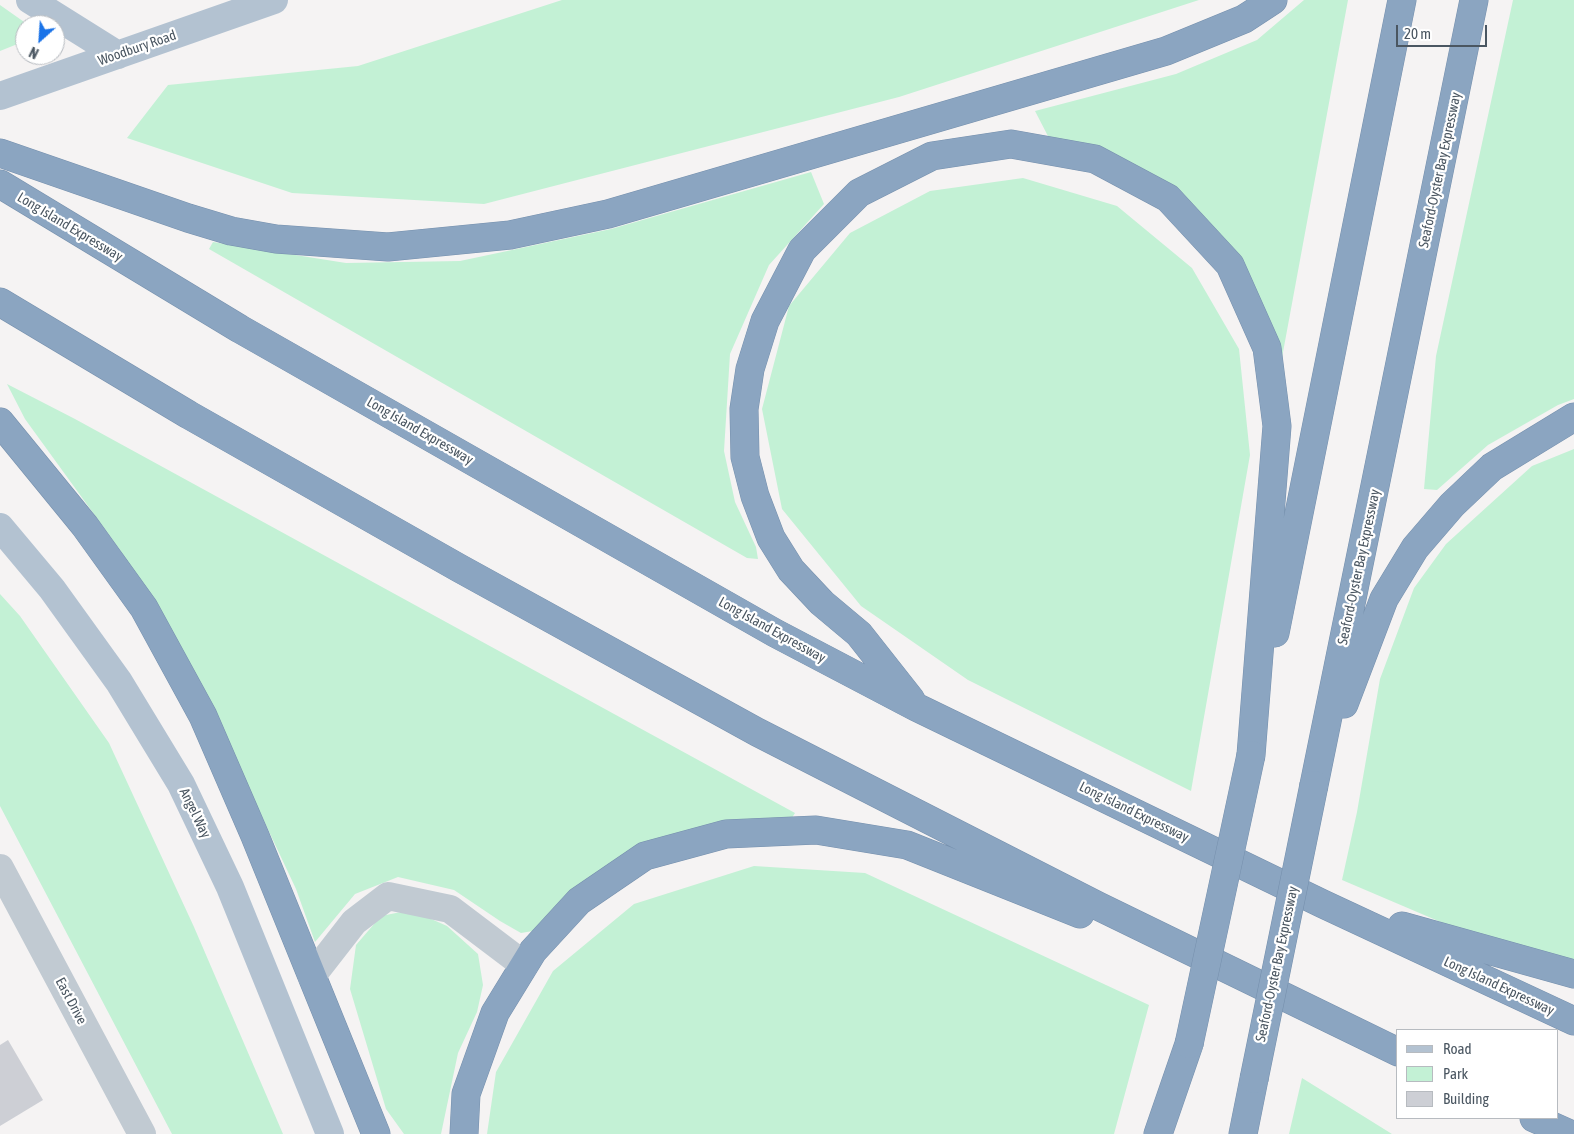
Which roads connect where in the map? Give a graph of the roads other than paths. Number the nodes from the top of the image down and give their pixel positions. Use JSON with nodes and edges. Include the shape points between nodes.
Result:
{"nodes":[{"id":1,"x":30,"y":0,"type":"edge"},
{"id":2,"x":274,"y":0,"type":"edge"},
{"id":3,"x":1273,"y":0,"type":"edge"},
{"id":4,"x":1402,"y":0,"type":"edge"},
{"id":5,"x":1474,"y":0,"type":"edge"},
{"id":6,"x":118,"y":55,"type":"junction"},
{"id":7,"x":0,"y":96,"type":"edge"},
{"id":8,"x":0,"y":153,"type":"edge"},
{"id":9,"x":10,"y":190,"type":"edge"},
{"id":10,"x":0,"y":302,"type":"edge"},
{"id":11,"x":1574,"y":418,"type":"edge"},
{"id":12,"x":0,"y":422,"type":"edge"},
{"id":13,"x":0,"y":526,"type":"edge"},
{"id":14,"x":916,"y":707,"type":"junction"},
{"id":15,"x":1251,"y":754,"type":"junction"},
{"id":16,"x":1314,"y":785,"type":"junction"},
{"id":17,"x":0,"y":868,"type":"edge"},
{"id":18,"x":1322,"y":904,"type":"junction"},
{"id":19,"x":524,"y":965,"type":"junction"},
{"id":20,"x":1574,"y":974,"type":"edge"},
{"id":21,"x":312,"y":976,"type":"junction"},
{"id":22,"x":1279,"y":994,"type":"junction"},
{"id":23,"x":1574,"y":1020,"type":"edge"},
{"id":24,"x":1189,"y":1044,"type":"junction"},
{"id":25,"x":1396,"y":1051,"type":"edge"},
{"id":26,"x":1536,"y":1119,"type":"edge"},
{"id":27,"x":142,"y":1134,"type":"edge"},
{"id":28,"x":330,"y":1134,"type":"edge"},
{"id":29,"x":376,"y":1134,"type":"edge"},
{"id":30,"x":464,"y":1134,"type":"edge"},
{"id":31,"x":1158,"y":1134,"type":"edge"},
{"id":32,"x":1171,"y":1134,"type":"edge"},
{"id":33,"x":1242,"y":1134,"type":"edge"},
{"id":34,"x":1570,"y":1134,"type":"edge"}],
"edges":[{"from":1,"to":6,"type":"main road"},
{"from":2,"to":6,"type":"main road","name":"Woodbury Road"},
{"from":3,"to":8,"type":"highway","via":[[1244,19],[1166,51],[608,214],[510,235],[388,246],[276,239],[231,231]]},
{"from":4,"to":15,"type":"highway"},
{"from":5,"to":16,"type":"highway","name":"Seaford-Oyster Bay Expressway"},
{"from":6,"to":7,"type":"main road","name":"Woodbury Road"},
{"from":9,"to":14,"type":"highway","name":"Long Island Expressway","via":[[248,334],[775,633]]},
{"from":10,"to":22,"type":"highway","via":[[189,415],[450,564],[757,732],[1098,906]]},
{"from":11,"to":16,"type":"highway","via":[[1492,467],[1452,505],[1415,548],[1384,599]]},
{"from":12,"to":21,"type":"highway","via":[[85,526],[144,608],[203,716]]},
{"from":13,"to":28,"type":"main road","name":"Angel Way","via":[[52,589],[119,682],[181,784],[230,886]]},
{"from":14,"to":15,"type":"highway","via":[[859,634],[822,603],[791,570],[771,538],[754,496],[746,457],[744,410],[750,369],[765,321],[802,250],[859,193],[932,156],[1011,144],[1095,159],[1168,198],[1230,265],[1267,348],[1277,426]]},
{"from":14,"to":18,"type":"highway","name":"Long Island Expressway"},
{"from":15,"to":24,"type":"highway","bridge":true},
{"from":16,"to":33,"type":"highway","name":"Seaford-Oyster Bay Expressway","bridge":true},
{"from":17,"to":27,"type":"street","name":"East Drive"},
{"from":18,"to":20,"type":"highway"},
{"from":18,"to":23,"type":"highway","name":"Long Island Expressway"},
{"from":19,"to":21,"type":"street","via":[[450,909],[388,896],[354,922]]},
{"from":19,"to":22,"type":"highway","via":[[579,901],[645,856],[726,834],[816,830],[907,846]]},
{"from":19,"to":30,"type":"highway","via":[[495,1013],[466,1094]]},
{"from":21,"to":29,"type":"highway"},
{"from":22,"to":25,"type":"highway"},
{"from":24,"to":31,"type":"highway"},
{"from":24,"to":32,"type":"highway"},
{"from":26,"to":34,"type":"highway"}]}
